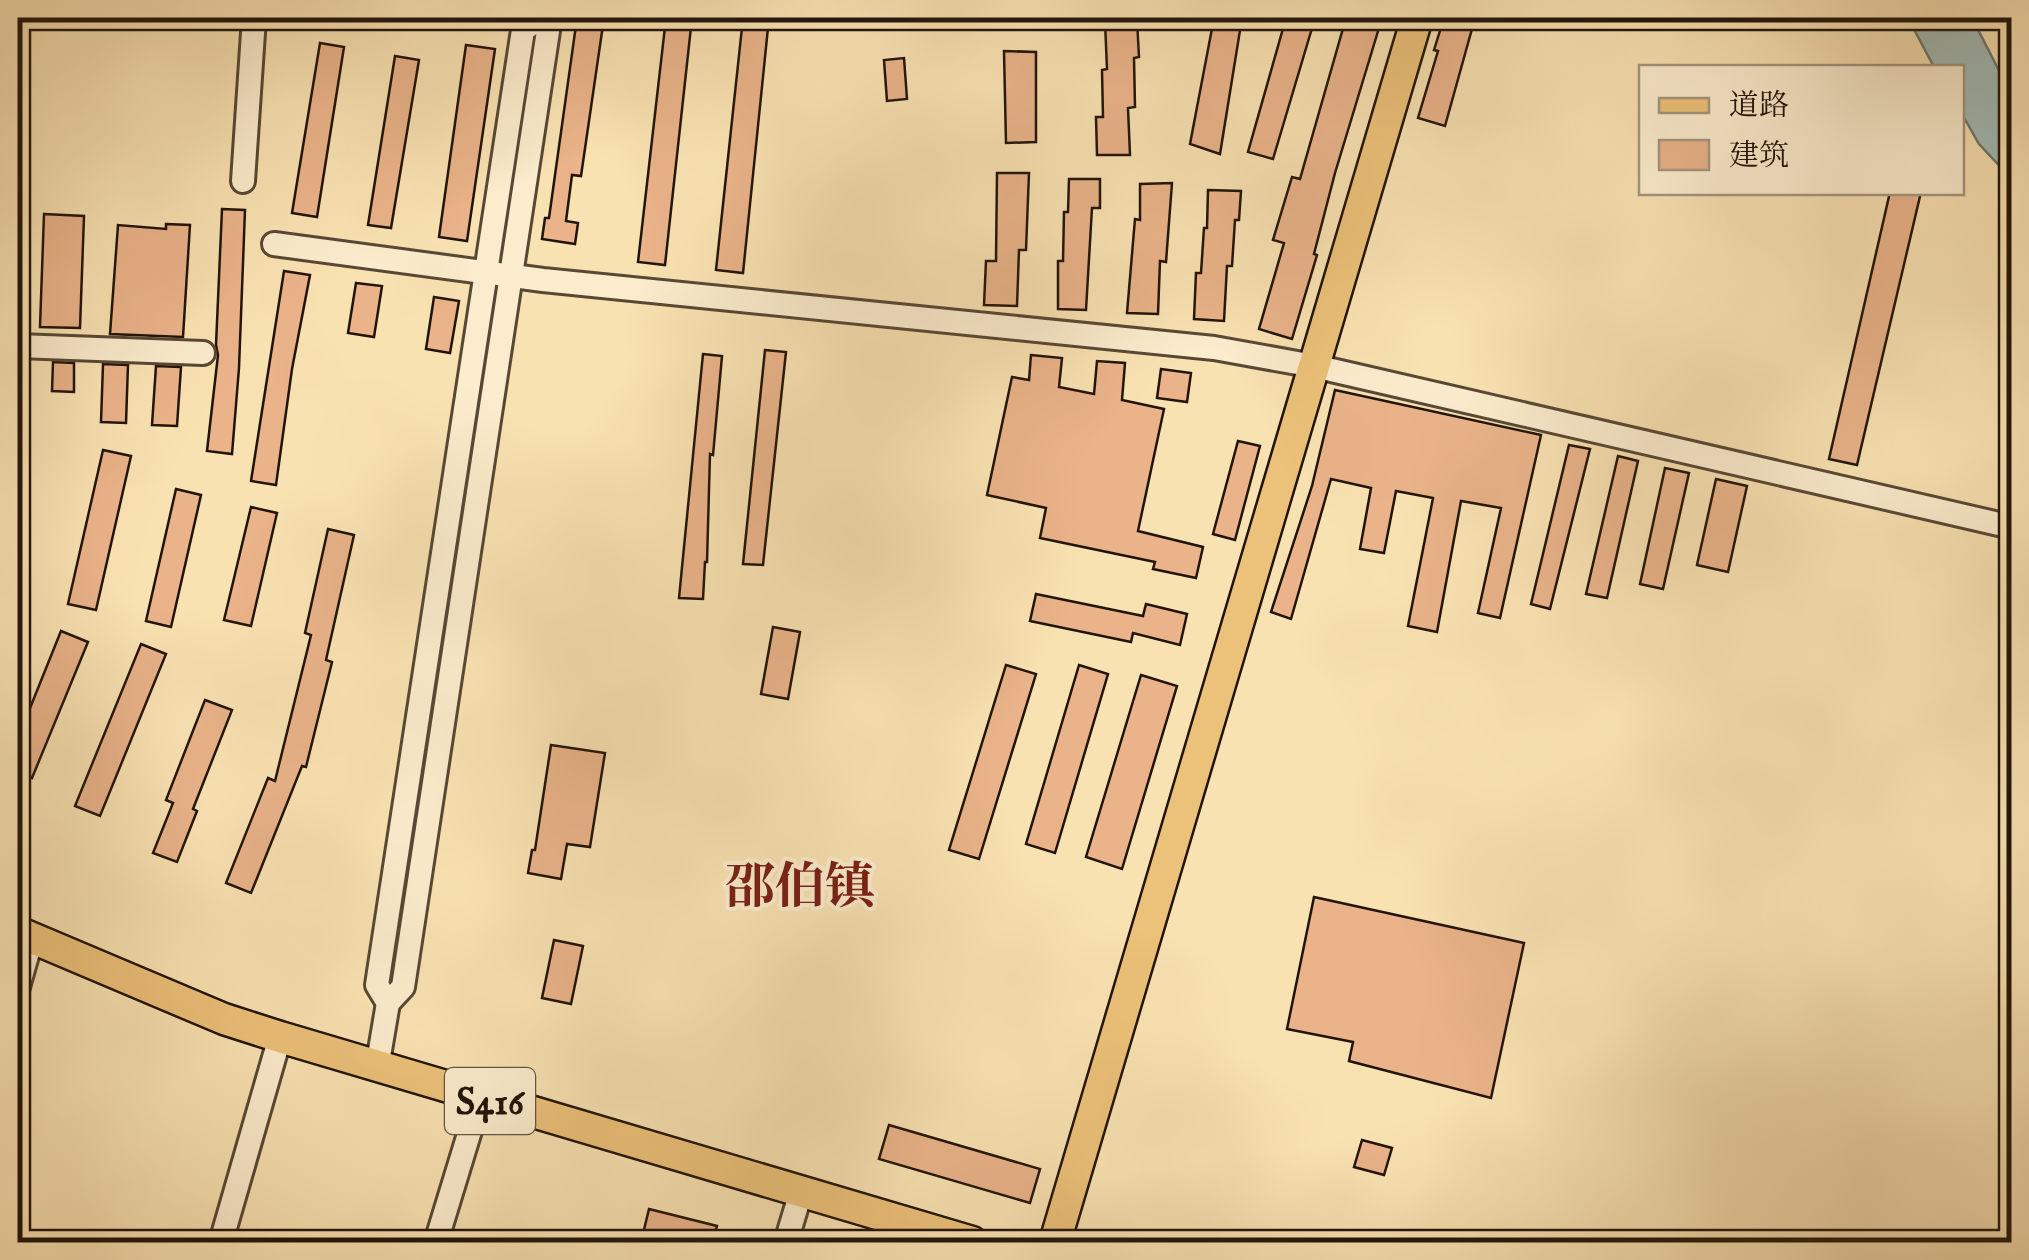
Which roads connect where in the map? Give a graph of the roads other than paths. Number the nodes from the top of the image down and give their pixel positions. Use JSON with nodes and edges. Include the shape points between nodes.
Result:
{"nodes":[{"id":1,"x":254,"y":18,"type":"edge"},
{"id":2,"x":1416,"y":18,"type":"edge"},
{"id":3,"x":243,"y":180,"type":"dead end"},
{"id":4,"x":274,"y":244,"type":"dead end"},
{"id":5,"x":484,"y":272,"type":"junction"},
{"id":6,"x":512,"y":276,"type":"junction"},
{"id":7,"x":18,"y":346,"type":"edge"},
{"id":8,"x":203,"y":353,"type":"dead end"},
{"id":9,"x":1314,"y":366,"type":"junction"},
{"id":10,"x":2012,"y":526,"type":"edge"},
{"id":11,"x":25,"y":935,"type":"edge"},
{"id":12,"x":18,"y":988,"type":"edge"},
{"id":13,"x":388,"y":1003,"type":"junction"},
{"id":14,"x":280,"y":1038,"type":"junction"},
{"id":15,"x":377,"y":1068,"type":"junction"},
{"id":16,"x":480,"y":1098,"type":"junction"},
{"id":17,"x":801,"y":1192,"type":"junction"},
{"id":18,"x":922,"y":1235,"type":"edge"},
{"id":19,"x":221,"y":1242,"type":"edge"},
{"id":20,"x":436,"y":1242,"type":"edge"},
{"id":21,"x":786,"y":1242,"type":"edge"},
{"id":22,"x":972,"y":1242,"type":"edge"},
{"id":23,"x":1055,"y":1242,"type":"edge"}],
"edges":[{"from":1,"to":3,"type":"street"},
{"from":2,"to":9,"type":"main road"},
{"from":4,"to":5,"type":"street"},
{"from":5,"to":6,"type":"street"},
{"from":5,"to":6,"type":"street","via":[[523,30],[542,23],[548,32]]},
{"from":5,"to":13,"type":"street","via":[[377,985]]},
{"from":6,"to":9,"type":"street","via":[[1214,348]]},
{"from":6,"to":13,"type":"street","via":[[403,987]]},
{"from":7,"to":8,"type":"street"},
{"from":9,"to":10,"type":"street"},
{"from":9,"to":23,"type":"main road"},
{"from":11,"to":12,"type":"street"},
{"from":11,"to":14,"type":"main road","number":"S416"},
{"from":13,"to":15,"type":"street"},
{"from":14,"to":15,"type":"main road","number":"S416"},
{"from":14,"to":19,"type":"street"},
{"from":15,"to":16,"type":"main road","number":"S416"},
{"from":16,"to":17,"type":"main road","number":"S416"},
{"from":16,"to":20,"type":"street"},
{"from":17,"to":18,"type":"main road","number":"S416"},
{"from":17,"to":21,"type":"street"},
{"from":18,"to":22,"type":"main road","number":"S416"}]}
